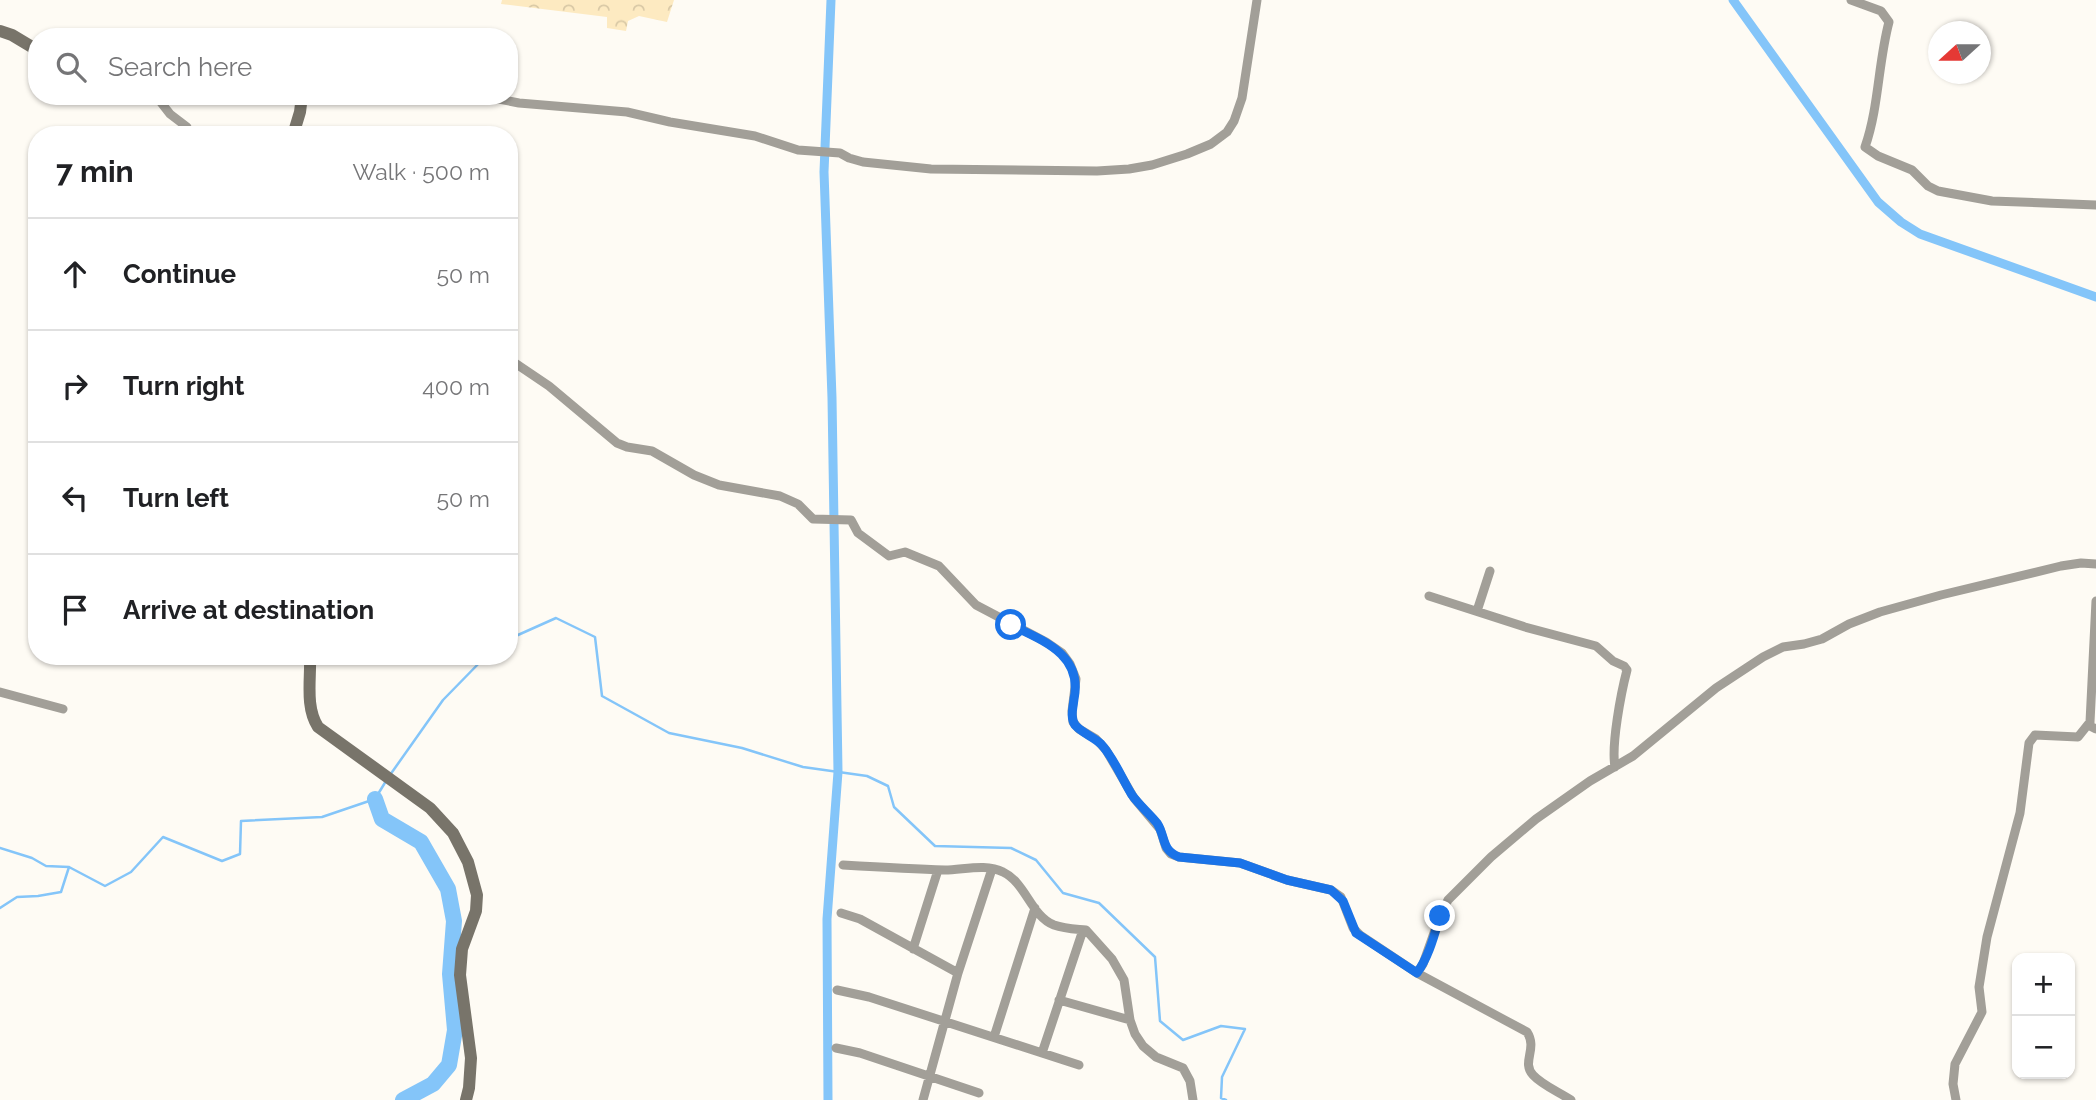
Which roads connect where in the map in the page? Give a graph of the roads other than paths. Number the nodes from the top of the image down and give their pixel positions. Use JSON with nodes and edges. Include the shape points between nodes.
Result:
{"nodes":[{"id":1,"x":1257,"y":0,"type":"edge"},
{"id":2,"x":1851,"y":0,"type":"edge"},
{"id":3,"x":0,"y":31,"type":"edge"},
{"id":4,"x":28,"y":45,"type":"edge"},
{"id":5,"x":518,"y":103,"type":"edge"},
{"id":6,"x":163,"y":105,"type":"edge"},
{"id":7,"x":301,"y":105,"type":"edge"},
{"id":8,"x":186,"y":126,"type":"edge"},
{"id":9,"x":296,"y":126,"type":"edge"},
{"id":10,"x":2096,"y":205,"type":"edge"},
{"id":11,"x":518,"y":365,"type":"edge"},
{"id":12,"x":2096,"y":564,"type":"edge"},
{"id":13,"x":1490,"y":571,"type":"dead end"},
{"id":14,"x":1429,"y":596,"type":"dead end"},
{"id":15,"x":2096,"y":601,"type":"edge"},
{"id":16,"x":1477,"y":611,"type":"junction"},
{"id":17,"x":310,"y":665,"type":"edge"},
{"id":18,"x":0,"y":692,"type":"edge"},
{"id":19,"x":63,"y":709,"type":"dead end"},
{"id":20,"x":2093,"y":725,"type":"edge"},
{"id":21,"x":1615,"y":767,"type":"junction"},
{"id":22,"x":843,"y":865,"type":"dead end"},
{"id":23,"x":992,"y":869,"type":"junction"},
{"id":24,"x":938,"y":870,"type":"junction"},
{"id":25,"x":1035,"y":908,"type":"junction"},
{"id":26,"x":841,"y":913,"type":"dead end"},
{"id":27,"x":1083,"y":930,"type":"junction"},
{"id":28,"x":913,"y":949,"type":"junction"},
{"id":29,"x":958,"y":973,"type":"junction"},
{"id":30,"x":1417,"y":973,"type":"junction"},
{"id":31,"x":837,"y":990,"type":"dead end"},
{"id":32,"x":1059,"y":1000,"type":"junction"},
{"id":33,"x":1130,"y":1020,"type":"junction"},
{"id":34,"x":944,"y":1021,"type":"junction"},
{"id":35,"x":994,"y":1037,"type":"junction"},
{"id":36,"x":836,"y":1048,"type":"dead end"},
{"id":37,"x":1042,"y":1053,"type":"junction"},
{"id":38,"x":1079,"y":1065,"type":"dead end"},
{"id":39,"x":930,"y":1076,"type":"junction"},
{"id":40,"x":979,"y":1093,"type":"dead end"},
{"id":41,"x":466,"y":1100,"type":"edge"},
{"id":42,"x":923,"y":1100,"type":"edge"},
{"id":43,"x":1193,"y":1100,"type":"edge"},
{"id":44,"x":1571,"y":1100,"type":"edge"},
{"id":45,"x":1956,"y":1100,"type":"edge"}],
"edges":[{"from":1,"to":5,"type":"street","via":[[1241,98],[1224,136],[1187,154],[1129,169],[931,169],[854,160],[834,152],[803,150],[765,138],[627,112]]},
{"from":2,"to":10,"type":"street","via":[[1881,10],[1889,22],[1866,147],[1912,170],[1938,191],[1984,200]]},
{"from":3,"to":4,"type":"street"},
{"from":6,"to":8,"type":"street"},
{"from":7,"to":9,"type":"street"},
{"from":11,"to":30,"type":"street","via":[[621,445],[652,451],[719,485],[780,496],[813,519],[851,520],[858,533],[889,556],[905,552],[939,566],[976,605],[1062,653],[1076,679],[1073,722],[1106,751],[1134,798],[1160,829],[1171,854],[1240,863],[1331,890],[1343,901],[1356,933]]},
{"from":12,"to":21,"type":"street","via":[[2061,566],[1964,588],[1880,612],[1804,645],[1783,647],[1716,688]]},
{"from":13,"to":16,"type":"street"},
{"from":14,"to":16,"type":"street"},
{"from":15,"to":20,"type":"street"},
{"from":16,"to":21,"type":"street","via":[[1596,646],[1624,666]]},
{"from":17,"to":41,"type":"street","via":[[310,705],[323,733],[430,808],[453,833],[468,862],[477,895],[460,975],[471,1058]]},
{"from":18,"to":19,"type":"street"},
{"from":20,"to":45,"type":"street","via":[[2078,737],[2035,736],[2029,743],[2020,813],[1987,937],[1979,987],[1982,1012],[1953,1073]]},
{"from":21,"to":30,"type":"street","via":[[1536,819],[1448,900]]},
{"from":22,"to":24,"type":"street"},
{"from":23,"to":24,"type":"street"},
{"from":23,"to":25,"type":"street","via":[[1013,878]]},
{"from":23,"to":29,"type":"street"},
{"from":24,"to":28,"type":"street"},
{"from":25,"to":27,"type":"street","via":[[1052,925]]},
{"from":25,"to":35,"type":"street"},
{"from":26,"to":28,"type":"street"},
{"from":27,"to":32,"type":"street"},
{"from":27,"to":33,"type":"street","via":[[1100,944],[1124,980]]},
{"from":28,"to":29,"type":"street"},
{"from":29,"to":34,"type":"street"},
{"from":30,"to":44,"type":"street","via":[[1527,1032],[1532,1044],[1528,1063],[1532,1075]]},
{"from":31,"to":34,"type":"street"},
{"from":32,"to":33,"type":"street"},
{"from":32,"to":37,"type":"street"},
{"from":33,"to":43,"type":"street","via":[[1143,1046],[1183,1068]]},
{"from":34,"to":35,"type":"street"},
{"from":34,"to":39,"type":"street"},
{"from":35,"to":37,"type":"street"},
{"from":36,"to":39,"type":"street"},
{"from":37,"to":38,"type":"street"},
{"from":39,"to":40,"type":"street"},
{"from":39,"to":42,"type":"street"}]}
